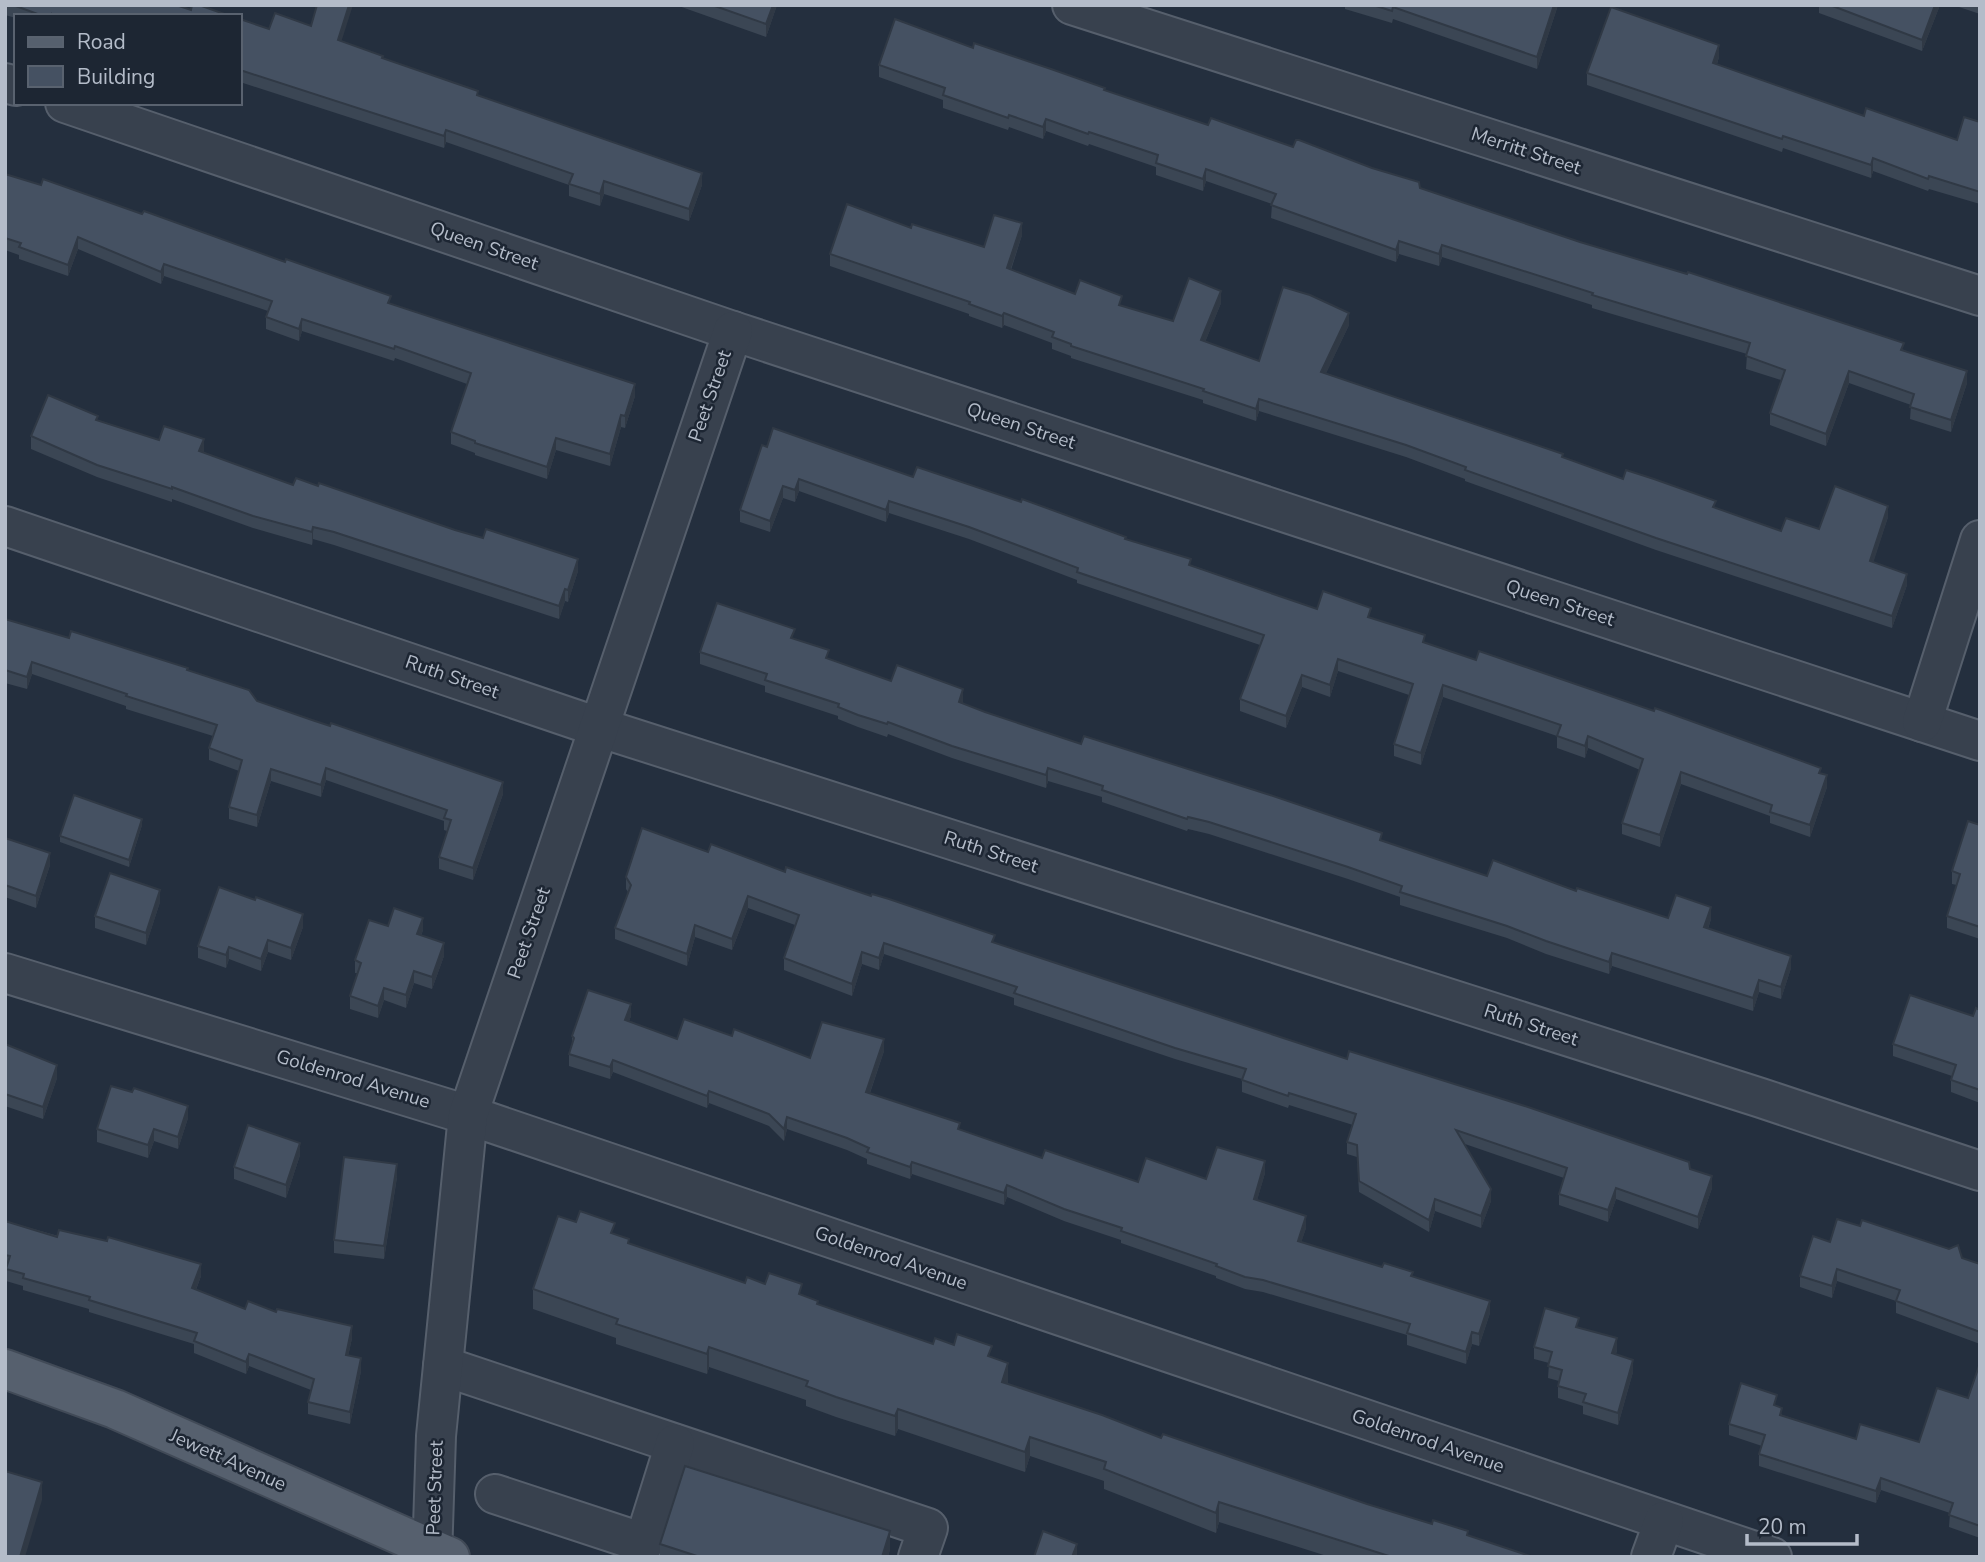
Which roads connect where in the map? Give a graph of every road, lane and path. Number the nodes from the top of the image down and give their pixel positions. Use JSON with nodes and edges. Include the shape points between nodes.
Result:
{"nodes":[{"id":1,"x":1072,"y":5,"type":"edge"},
{"id":2,"x":71,"y":105,"type":"edge"},
{"id":3,"x":1980,"y":296,"type":"edge"},
{"id":4,"x":733,"y":331,"type":"junction"},
{"id":5,"x":5,"y":526,"type":"edge"},
{"id":6,"x":1980,"y":540,"type":"edge"},
{"id":7,"x":1922,"y":722,"type":"junction"},
{"id":8,"x":598,"y":727,"type":"junction"},
{"id":9,"x":1980,"y":741,"type":"edge"},
{"id":10,"x":5,"y":973,"type":"edge"},
{"id":11,"x":468,"y":1115,"type":"junction"},
{"id":12,"x":1980,"y":1171,"type":"edge"},
{"id":13,"x":443,"y":1366,"type":"junction"},
{"id":14,"x":5,"y":1369,"type":"edge"},
{"id":15,"x":675,"y":1444,"type":"junction"},
{"id":16,"x":495,"y":1494,"type":"dead end"},
{"id":17,"x":1664,"y":1521,"type":"junction"},
{"id":18,"x":438,"y":1555,"type":"edge"},
{"id":19,"x":918,"y":1557,"type":"edge"},
{"id":20,"x":1651,"y":1557,"type":"edge"},
{"id":21,"x":1772,"y":1557,"type":"edge"}],
"edges":[{"from":1,"to":3,"type":"street","name":"Merritt Street"},
{"from":2,"to":4,"type":"street","name":"Queen Street"},
{"from":4,"to":7,"type":"street","name":"Queen Street"},
{"from":4,"to":8,"type":"street","name":"Peet Street"},
{"from":5,"to":8,"type":"street","name":"Ruth Street"},
{"from":6,"to":7,"type":"street"},
{"from":7,"to":9,"type":"street","name":"Queen Street"},
{"from":8,"to":11,"type":"street","name":"Peet Street"},
{"from":8,"to":12,"type":"street","name":"Ruth Street"},
{"from":10,"to":11,"type":"street","name":"Goldenrod Avenue"},
{"from":11,"to":13,"type":"street","name":"Peet Street"},
{"from":11,"to":17,"type":"street","name":"Goldenrod Avenue"},
{"from":13,"to":15,"type":"street"},
{"from":13,"to":18,"type":"street","name":"Peet Street","via":[[436,1436]]},
{"from":14,"to":18,"type":"main road","name":"Jewett Avenue","via":[[115,1409]]},
{"from":15,"to":16,"type":"street","via":[[644,1543]]},
{"from":15,"to":19,"type":"street","via":[[928,1528]]},
{"from":17,"to":20,"type":"street"},
{"from":17,"to":21,"type":"street","name":"Goldenrod Avenue"}]}
